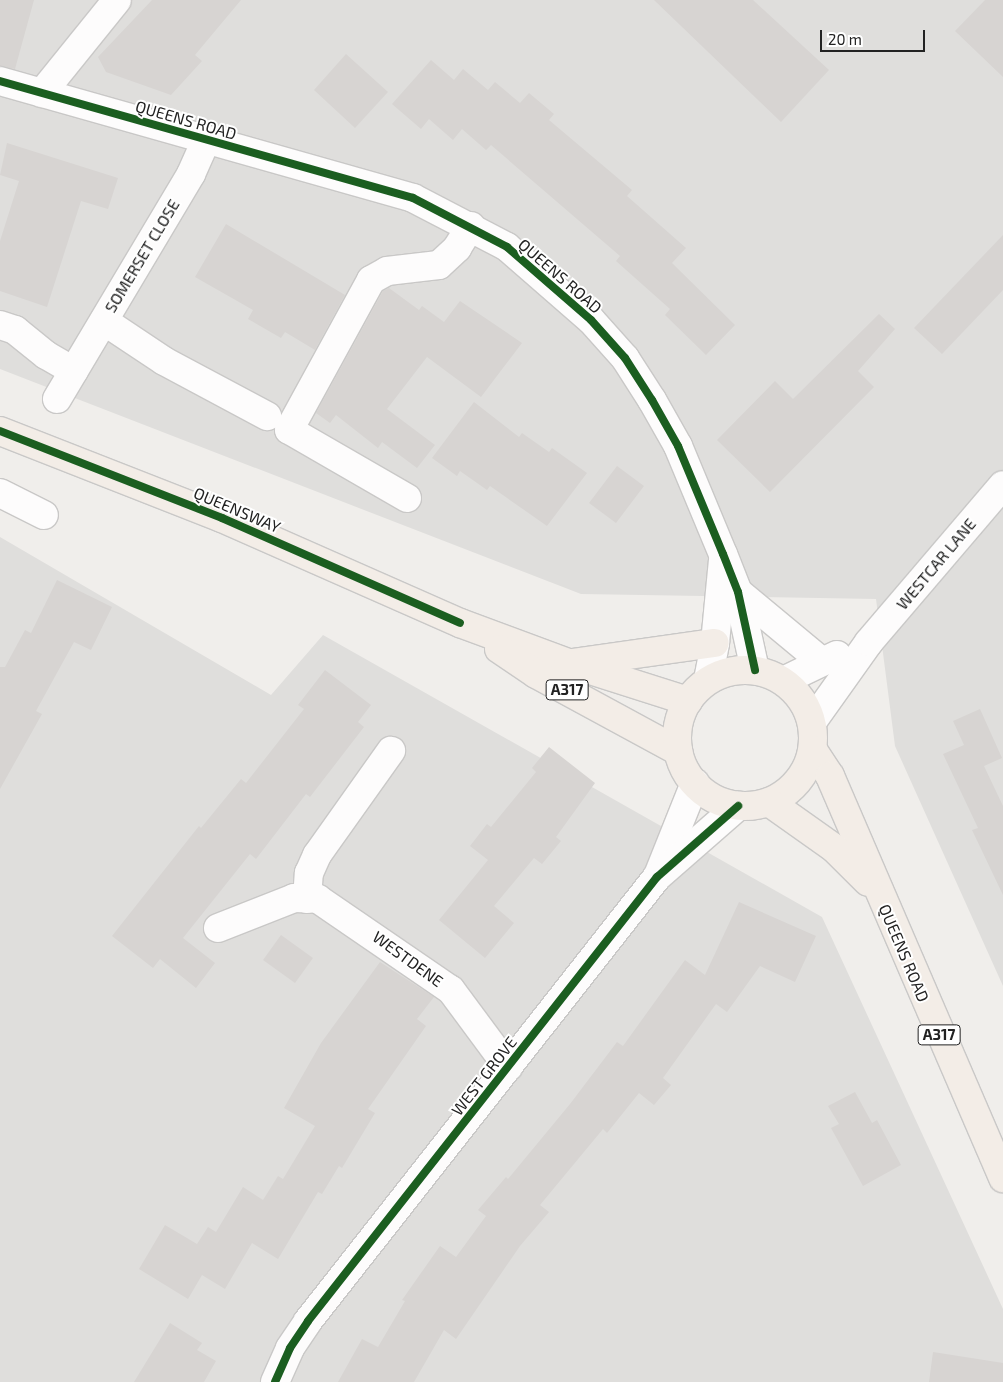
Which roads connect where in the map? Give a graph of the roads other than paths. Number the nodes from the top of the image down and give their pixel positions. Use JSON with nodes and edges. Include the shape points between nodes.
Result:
{"nodes":[{"id":1,"x":117,"y":0,"type":"edge"},
{"id":2,"x":0,"y":81,"type":"edge"},
{"id":3,"x":42,"y":93,"type":"junction"},
{"id":4,"x":206,"y":140,"type":"junction"},
{"id":5,"x":471,"y":226,"type":"junction"},
{"id":6,"x":104,"y":321,"type":"junction"},
{"id":7,"x":0,"y":325,"type":"edge"},
{"id":8,"x":74,"y":371,"type":"junction"},
{"id":9,"x":57,"y":399,"type":"dead end"},
{"id":10,"x":278,"y":423,"type":"junction"},
{"id":11,"x":0,"y":431,"type":"edge"},
{"id":12,"x":1003,"y":485,"type":"edge"},
{"id":13,"x":407,"y":498,"type":"dead end"},
{"id":14,"x":2,"y":499,"type":"edge"},
{"id":15,"x":44,"y":515,"type":"dead end"},
{"id":16,"x":723,"y":554,"type":"junction"},
{"id":17,"x":738,"y":592,"type":"junction"},
{"id":18,"x":460,"y":622,"type":"junction"},
{"id":19,"x":869,"y":642,"type":"junction"},
{"id":20,"x":715,"y":643,"type":"junction"},
{"id":21,"x":822,"y":661,"type":"junction"},
{"id":22,"x":568,"y":663,"type":"junction"},
{"id":23,"x":755,"y":670,"type":"junction"},
{"id":24,"x":708,"y":680,"type":"junction"},
{"id":25,"x":783,"y":681,"type":"junction"},
{"id":26,"x":688,"y":700,"type":"junction"},
{"id":27,"x":812,"y":722,"type":"junction"},
{"id":28,"x":813,"y":750,"type":"junction"},
{"id":29,"x":391,"y":751,"type":"dead end"},
{"id":30,"x":678,"y":751,"type":"junction"},
{"id":31,"x":695,"y":783,"type":"junction"},
{"id":32,"x":769,"y":802,"type":"junction"},
{"id":33,"x":738,"y":806,"type":"junction"},
{"id":34,"x":657,"y":877,"type":"junction"},
{"id":35,"x":878,"y":892,"type":"junction"},
{"id":36,"x":307,"y":899,"type":"junction"},
{"id":37,"x":218,"y":928,"type":"dead end"},
{"id":38,"x":508,"y":1067,"type":"junction"},
{"id":39,"x":1003,"y":1178,"type":"edge"},
{"id":40,"x":274,"y":1382,"type":"edge"}],
"edges":[{"from":1,"to":3,"type":"street"},
{"from":2,"to":3,"type":"street","name":"QUEENS ROAD"},
{"from":3,"to":4,"type":"street","name":"QUEENS ROAD"},
{"from":4,"to":5,"type":"street","name":"QUEENS ROAD","via":[[412,198]]},
{"from":4,"to":6,"type":"street","name":"SOMERSET CLOSE","via":[[191,174]]},
{"from":5,"to":10,"type":"street","via":[[457,248],[440,265],[387,271],[371,280]]},
{"from":5,"to":16,"type":"street","name":"QUEENS ROAD","via":[[507,247],[549,281],[625,358],[678,446]]},
{"from":6,"to":8,"type":"street","name":"SOMERSET CLOSE"},
{"from":6,"to":10,"type":"street","via":[[164,361]]},
{"from":7,"to":8,"type":"street","via":[[15,330],[46,355]]},
{"from":8,"to":9,"type":"street","name":"SOMERSET CLOSE"},
{"from":10,"to":13,"type":"street"},
{"from":11,"to":18,"type":"main road","name":"QUEENSWAY","number":"A317","via":[[222,518]]},
{"from":12,"to":19,"type":"street","name":"WESTCAR LANE"},
{"from":14,"to":15,"type":"street"},
{"from":16,"to":17,"type":"street","name":"QUEENS ROAD"},
{"from":16,"to":20,"type":"street","name":"QUEENS ROAD"},
{"from":17,"to":21,"type":"street"},
{"from":17,"to":23,"type":"street","name":"QUEENS ROAD"},
{"from":18,"to":22,"type":"main road","name":"QUEENSWAY","number":"A317"},
{"from":18,"to":30,"type":"main road","name":"QUEENSWAY","number":"A317","via":[[536,674]]},
{"from":19,"to":21,"type":"street","name":"WESTCAR LANE"},
{"from":19,"to":27,"type":"street","name":"WESTCAR LANE"},
{"from":20,"to":22,"type":"main road","number":"A317"},
{"from":20,"to":24,"type":"street","name":"QUEENS ROAD"},
{"from":21,"to":25,"type":"street","name":"WESTCAR LANE"},
{"from":22,"to":26,"type":"main road","name":"QUEENSWAY","number":"A317"},
{"from":23,"to":24,"type":"main road","via":[[719,674]]},
{"from":23,"to":25,"type":"main road"},
{"from":24,"to":26,"type":"main road"},
{"from":25,"to":27,"type":"main road","via":[[806,707]]},
{"from":26,"to":30,"type":"main road","via":[[677,727]]},
{"from":27,"to":28,"type":"main road"},
{"from":28,"to":32,"type":"main road","via":[[805,773],[797,784]]},
{"from":28,"to":35,"type":"main road","name":"QUEENS ROAD","number":"A317","via":[[830,776]]},
{"from":29,"to":36,"type":"street","via":[[317,855],[309,873]]},
{"from":30,"to":31,"type":"main road","via":[[685,770]]},
{"from":31,"to":33,"type":"main road","via":[[721,802]]},
{"from":31,"to":34,"type":"street","name":"WEST GROVE"},
{"from":32,"to":33,"type":"main road"},
{"from":32,"to":35,"type":"main road","name":"QUEENS ROAD","number":"A317","via":[[834,848]]},
{"from":33,"to":34,"type":"street","name":"WEST GROVE"},
{"from":34,"to":38,"type":"street","name":"WEST GROVE"},
{"from":35,"to":39,"type":"main road","name":"QUEENS ROAD","number":"A317"},
{"from":36,"to":37,"type":"street","name":"WESTDENE","via":[[294,898]]},
{"from":36,"to":38,"type":"street","name":"WESTDENE","via":[[318,899],[339,910],[451,990]]},
{"from":38,"to":40,"type":"street","name":"WEST GROVE","via":[[308,1321],[290,1348]]}]}
